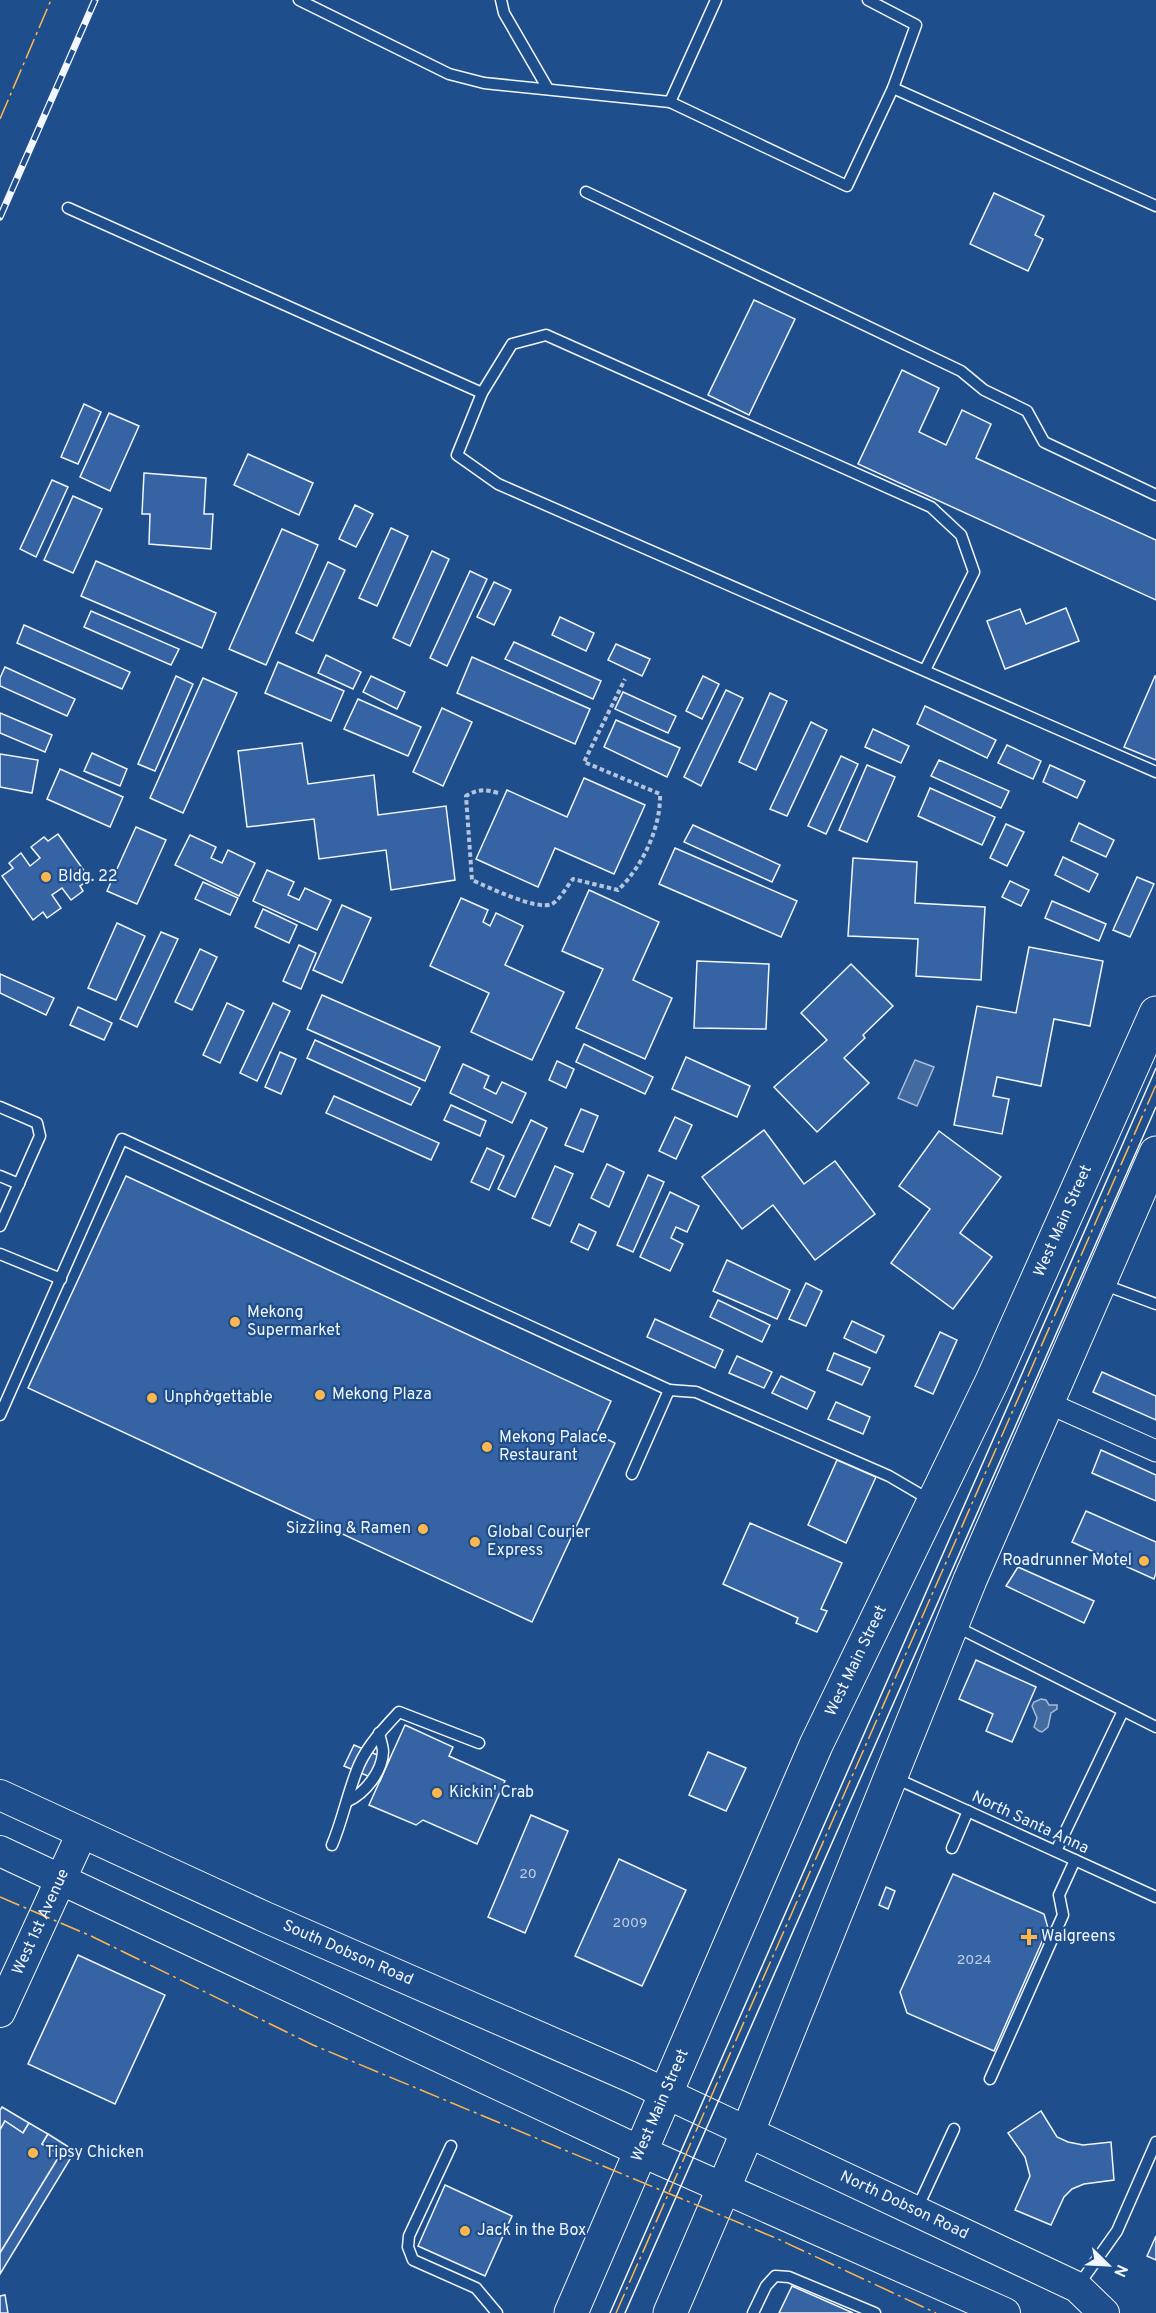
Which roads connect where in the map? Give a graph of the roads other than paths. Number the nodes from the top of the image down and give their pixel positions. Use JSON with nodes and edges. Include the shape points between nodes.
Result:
{"nodes":[{"id":1,"x":299,"y":0,"type":"edge"},
{"id":2,"x":501,"y":0,"type":"edge"},
{"id":3,"x":716,"y":0,"type":"edge"},
{"id":4,"x":868,"y":0,"type":"edge"},
{"id":5,"x":893,"y":88,"type":"junction"},
{"id":6,"x":548,"y":89,"type":"junction"},
{"id":7,"x":670,"y":102,"type":"junction"},
{"id":8,"x":586,"y":192,"type":"dead end"},
{"id":9,"x":1156,"y":206,"type":"edge"},
{"id":10,"x":68,"y":208,"type":"dead end"},
{"id":11,"x":482,"y":393,"type":"junction"},
{"id":12,"x":1156,"y":495,"type":"edge"},
{"id":13,"x":925,"y":670,"type":"junction"},
{"id":14,"x":1156,"y":772,"type":"edge"},
{"id":15,"x":1156,"y":1013,"type":"edge"},
{"id":16,"x":0,"y":1107,"type":"edge"},
{"id":17,"x":1156,"y":1153,"type":"edge"},
{"id":18,"x":0,"y":1176,"type":"edge"},
{"id":19,"x":19,"y":1184,"type":"junction"},
{"id":20,"x":0,"y":1226,"type":"edge"},
{"id":21,"x":0,"y":1254,"type":"edge"},
{"id":22,"x":61,"y":1279,"type":"junction"},
{"id":23,"x":1099,"y":1283,"type":"junction"},
{"id":24,"x":1156,"y":1304,"type":"edge"},
{"id":25,"x":669,"y":1390,"type":"junction"},
{"id":26,"x":1046,"y":1402,"type":"junction"},
{"id":27,"x":0,"y":1415,"type":"edge"},
{"id":28,"x":1156,"y":1451,"type":"edge"},
{"id":29,"x":632,"y":1474,"type":"dead end"},
{"id":30,"x":934,"y":1502,"type":"junction"},
{"id":31,"x":952,"y":1625,"type":"junction"},
{"id":32,"x":1123,"y":1711,"type":"junction"},
{"id":33,"x":1156,"y":1727,"type":"edge"},
{"id":34,"x":379,"y":1733,"type":"junction"},
{"id":35,"x":479,"y":1743,"type":"dead end"},
{"id":36,"x":892,"y":1776,"type":"junction"},
{"id":37,"x":0,"y":1795,"type":"edge"},
{"id":38,"x":348,"y":1801,"type":"junction"},
{"id":39,"x":968,"y":1811,"type":"junction"},
{"id":40,"x":82,"y":1833,"type":"junction"},
{"id":41,"x":332,"y":1845,"type":"dead end"},
{"id":42,"x":952,"y":1848,"type":"dead end"},
{"id":43,"x":0,"y":1851,"type":"edge"},
{"id":44,"x":1056,"y":1851,"type":"junction"},
{"id":45,"x":1075,"y":1860,"type":"junction"},
{"id":46,"x":61,"y":1879,"type":"junction"},
{"id":47,"x":1156,"y":1897,"type":"edge"},
{"id":48,"x":0,"y":2012,"type":"edge"},
{"id":49,"x":990,"y":2079,"type":"dead end"},
{"id":50,"x":665,"y":2093,"type":"junction"},
{"id":51,"x":699,"y":2108,"type":"joint"},
{"id":52,"x":954,"y":2129,"type":"dead end"},
{"id":53,"x":748,"y":2131,"type":"junction"},
{"id":54,"x":1156,"y":2142,"type":"edge"},
{"id":55,"x":451,"y":2146,"type":"dead end"},
{"id":56,"x":640,"y":2151,"type":"junction"},
{"id":57,"x":724,"y":2189,"type":"junction"},
{"id":58,"x":916,"y":2211,"type":"junction"},
{"id":59,"x":1077,"y":2287,"type":"junction"},
{"id":60,"x":497,"y":2313,"type":"edge"},
{"id":61,"x":571,"y":2313,"type":"edge"},
{"id":62,"x":670,"y":2313,"type":"edge"},
{"id":63,"x":753,"y":2313,"type":"edge"},
{"id":64,"x":874,"y":2313,"type":"edge"},
{"id":65,"x":1005,"y":2313,"type":"edge"},
{"id":66,"x":1104,"y":2313,"type":"edge"}],
"edges":[{"from":1,"to":6,"type":"lane","via":[[449,74],[484,83]]},
{"from":2,"to":6,"type":"lane","via":[[504,13]]},
{"from":3,"to":7,"type":"lane"},
{"from":4,"to":5,"type":"lane","via":[[916,25]]},
{"from":5,"to":7,"type":"lane","via":[[848,186]]},
{"from":5,"to":9,"type":"lane"},
{"from":6,"to":7,"type":"lane"},
{"from":8,"to":12,"type":"lane","via":[[961,370],[984,390],[1027,411],[1044,442]]},
{"from":10,"to":11,"type":"lane"},
{"from":11,"to":13,"type":"lane","via":[[457,455],[498,484]]},
{"from":11,"to":13,"type":"lane","via":[[512,344],[546,335],[931,507],[961,535],[974,572]]},
{"from":13,"to":14,"type":"lane"},
{"from":15,"to":30,"type":"main road","name":"West Main Street"},
{"from":16,"to":19,"type":"lane","via":[[38,1123],[40,1136]]},
{"from":17,"to":23,"type":"main road","via":[[1141,1198]]},
{"from":18,"to":19,"type":"lane"},
{"from":19,"to":20,"type":"lane"},
{"from":21,"to":22,"type":"lane"},
{"from":22,"to":25,"type":"lane","via":[[123,1139]]},
{"from":22,"to":27,"type":"lane"},
{"from":23,"to":24,"type":"lane"},
{"from":23,"to":26,"type":"main road"},
{"from":25,"to":29,"type":"lane"},
{"from":25,"to":30,"type":"lane","via":[[696,1392],[889,1476]]},
{"from":26,"to":28,"type":"street"},
{"from":26,"to":31,"type":"main road"},
{"from":30,"to":50,"type":"main road","name":"West Main Street","via":[[816,1745]]},
{"from":31,"to":32,"type":"lane"},
{"from":31,"to":36,"type":"main road"},
{"from":32,"to":33,"type":"lane"},
{"from":32,"to":44,"type":"lane"},
{"from":34,"to":35,"type":"lane","via":[[399,1712]]},
{"from":34,"to":38,"type":"lane","via":[[360,1763]]},
{"from":34,"to":38,"type":"lane","via":[[382,1752],[377,1771],[360,1796]]},
{"from":36,"to":39,"type":"lane","name":"North Santa Anna"},
{"from":36,"to":53,"type":"main road"},
{"from":37,"to":40,"type":"main road","name":"South Dobson Road"},
{"from":38,"to":41,"type":"lane"},
{"from":39,"to":42,"type":"lane"},
{"from":39,"to":44,"type":"lane","name":"North Santa Anna"},
{"from":40,"to":46,"type":"main road","name":"West 1st Avenue"},
{"from":40,"to":50,"type":"main road","name":"South Dobson Road"},
{"from":43,"to":46,"type":"main road"},
{"from":44,"to":45,"type":"lane","name":"North Santa Anna"},
{"from":45,"to":47,"type":"lane","name":"North Santa Anna"},
{"from":45,"to":49,"type":"lane","via":[[1059,1895],[1064,1915]]},
{"from":46,"to":48,"type":"main road","name":"West 1st Avenue"},
{"from":46,"to":56,"type":"main road"},
{"from":50,"to":51,"type":"main road","name":"South Dobson Road"},
{"from":50,"to":56,"type":"main road","name":"West Main Street"},
{"from":51,"to":53,"type":"main road","name":"North Dobson Road"},
{"from":52,"to":58,"type":"lane"},
{"from":53,"to":57,"type":"main road"},
{"from":53,"to":58,"type":"main road","name":"North Dobson Road"},
{"from":54,"to":59,"type":"lane","via":[[1117,2231]]},
{"from":55,"to":60,"type":"lane","via":[[409,2236],[410,2255],[413,2260],[476,2288]]},
{"from":56,"to":57,"type":"main road"},
{"from":56,"to":61,"type":"main road","name":"West Main Street"},
{"from":57,"to":62,"type":"main road"},
{"from":57,"to":65,"type":"main road"},
{"from":58,"to":59,"type":"main road","name":"North Dobson Road"},
{"from":59,"to":66,"type":"main road","name":"North Dobson Road"},
{"from":63,"to":64,"type":"lane","via":[[775,2276],[789,2277]]}]}
